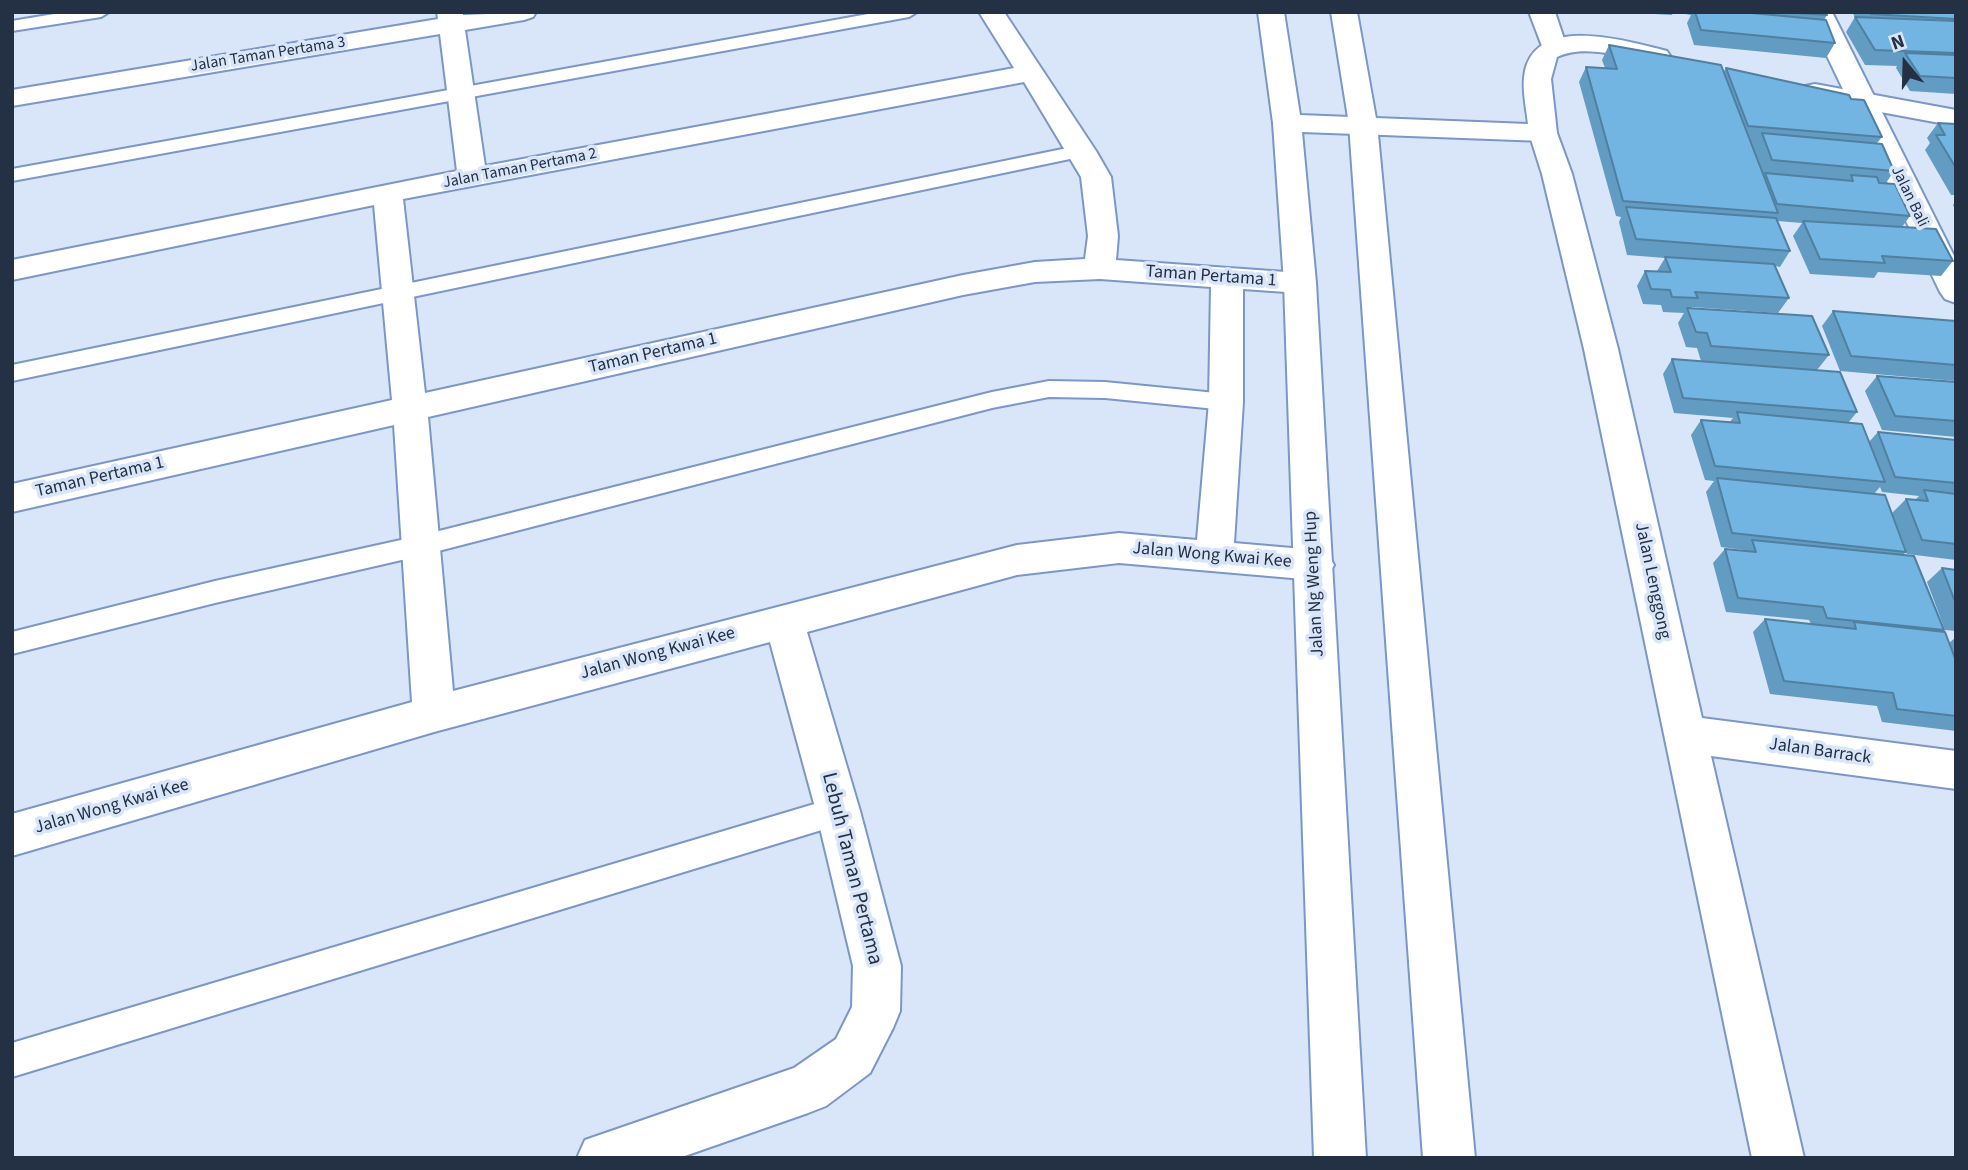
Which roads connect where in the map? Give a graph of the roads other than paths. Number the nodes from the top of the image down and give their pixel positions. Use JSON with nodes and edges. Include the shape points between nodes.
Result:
{"nodes":[{"id":1,"x":101,"y":12,"type":"edge"},
{"id":2,"x":524,"y":12,"type":"edge"},
{"id":3,"x":909,"y":12,"type":"edge"},
{"id":4,"x":991,"y":12,"type":"edge"},
{"id":5,"x":1271,"y":12,"type":"edge"},
{"id":6,"x":1344,"y":12,"type":"edge"},
{"id":7,"x":1542,"y":12,"type":"edge"},
{"id":8,"x":1819,"y":12,"type":"edge"},
{"id":9,"x":450,"y":19,"type":"edge"},
{"id":10,"x":12,"y":26,"type":"edge"},
{"id":11,"x":1554,"y":48,"type":"junction"},
{"id":12,"x":1684,"y":63,"type":"edge"},
{"id":13,"x":1030,"y":73,"type":"junction"},
{"id":14,"x":1788,"y":86,"type":"edge"},
{"id":15,"x":463,"y":92,"type":"junction"},
{"id":16,"x":12,"y":98,"type":"edge"},
{"id":17,"x":1863,"y":102,"type":"junction"},
{"id":18,"x":1956,"y":118,"type":"edge"},
{"id":19,"x":1287,"y":123,"type":"junction"},
{"id":20,"x":1363,"y":124,"type":"junction"},
{"id":21,"x":1544,"y":133,"type":"junction"},
{"id":22,"x":1082,"y":151,"type":"junction"},
{"id":23,"x":12,"y":174,"type":"edge"},
{"id":24,"x":472,"y":178,"type":"junction"},
{"id":25,"x":388,"y":193,"type":"junction"},
{"id":26,"x":1100,"y":269,"type":"junction"},
{"id":27,"x":12,"y":270,"type":"edge"},
{"id":28,"x":1227,"y":278,"type":"junction"},
{"id":29,"x":1300,"y":283,"type":"junction"},
{"id":30,"x":399,"y":291,"type":"junction"},
{"id":31,"x":1956,"y":292,"type":"edge"},
{"id":32,"x":12,"y":373,"type":"edge"},
{"id":33,"x":1226,"y":402,"type":"junction"},
{"id":34,"x":410,"y":408,"type":"junction"},
{"id":35,"x":12,"y":498,"type":"edge"},
{"id":36,"x":419,"y":546,"type":"junction"},
{"id":37,"x":1214,"y":556,"type":"junction"},
{"id":38,"x":1315,"y":565,"type":"junction"},
{"id":39,"x":784,"y":620,"type":"junction"},
{"id":40,"x":12,"y":643,"type":"edge"},
{"id":41,"x":434,"y":714,"type":"junction"},
{"id":42,"x":1685,"y":734,"type":"junction"},
{"id":43,"x":1956,"y":770,"type":"edge"},
{"id":44,"x":838,"y":811,"type":"junction"},
{"id":45,"x":12,"y":835,"type":"edge"},
{"id":46,"x":12,"y":1060,"type":"edge"},
{"id":47,"x":603,"y":1158,"type":"edge"},
{"id":48,"x":1340,"y":1158,"type":"edge"},
{"id":49,"x":1449,"y":1158,"type":"edge"},
{"id":50,"x":1778,"y":1158,"type":"edge"}],
"edges":[{"from":1,"to":10,"type":"lane"},
{"from":2,"to":9,"type":"street","name":"Jalan Taman Pertama 3"},
{"from":3,"to":15,"type":"lane"},
{"from":4,"to":13,"type":"street"},
{"from":5,"to":19,"type":"street","name":"Jalan Ng Weng Hup"},
{"from":6,"to":20,"type":"street"},
{"from":7,"to":11,"type":"street"},
{"from":8,"to":17,"type":"street","name":"Jalan Bali"},
{"from":9,"to":15,"type":"street"},
{"from":9,"to":16,"type":"street","name":"Jalan Taman Pertama 3"},
{"from":11,"to":12,"type":"street","via":[[1589,44]]},
{"from":11,"to":21,"type":"street","name":"Jalan Lenggong","via":[[1541,61],[1538,77]]},
{"from":13,"to":22,"type":"street"},
{"from":13,"to":24,"type":"street","name":"Jalan Taman Pertama 2"},
{"from":14,"to":17,"type":"street"},
{"from":15,"to":23,"type":"lane"},
{"from":15,"to":24,"type":"street"},
{"from":17,"to":18,"type":"street"},
{"from":17,"to":31,"type":"street","name":"Jalan Bali"},
{"from":19,"to":20,"type":"street"},
{"from":19,"to":29,"type":"street","name":"Jalan Ng Weng Hup"},
{"from":20,"to":21,"type":"street"},
{"from":20,"to":49,"type":"street"},
{"from":21,"to":42,"type":"street","name":"Jalan Lenggong","via":[[1601,349]]},
{"from":22,"to":26,"type":"street","via":[[1096,177],[1103,236]]},
{"from":22,"to":30,"type":"lane"},
{"from":24,"to":25,"type":"street","name":"Jalan Taman Pertama 2"},
{"from":25,"to":27,"type":"street","name":"Jalan Taman Pertama 2"},
{"from":25,"to":30,"type":"street"},
{"from":26,"to":28,"type":"street","name":"Taman Pertama 1"},
{"from":26,"to":34,"type":"street","name":"Taman Pertama 1","via":[[1035,272],[963,285]]},
{"from":28,"to":29,"type":"street","name":"Taman Pertama 1"},
{"from":28,"to":33,"type":"street"},
{"from":29,"to":38,"type":"street","name":"Jalan Ng Weng Hup"},
{"from":30,"to":32,"type":"lane"},
{"from":30,"to":34,"type":"street"},
{"from":33,"to":36,"type":"lane","via":[[1105,390],[1049,389],[1004,397]]},
{"from":33,"to":37,"type":"street"},
{"from":34,"to":35,"type":"street","name":"Taman Pertama 1"},
{"from":34,"to":36,"type":"street"},
{"from":36,"to":40,"type":"lane"},
{"from":36,"to":41,"type":"street"},
{"from":37,"to":38,"type":"street","name":"Jalan Wong Kwai Kee"},
{"from":37,"to":39,"type":"street","name":"Jalan Wong Kwai Kee","via":[[1119,548],[1017,560]]},
{"from":38,"to":48,"type":"street","name":"Jalan Ng Weng Hup"},
{"from":39,"to":41,"type":"street","name":"Jalan Wong Kwai Kee"},
{"from":39,"to":44,"type":"street","name":"Lebuh Taman Pertama"},
{"from":41,"to":45,"type":"street","name":"Jalan Wong Kwai Kee"},
{"from":42,"to":43,"type":"street","name":"Jalan Barrack"},
{"from":42,"to":50,"type":"street","name":"Jalan Lenggong"},
{"from":44,"to":46,"type":"lane"},
{"from":44,"to":47,"type":"street","name":"Lebuh Taman Pertama","via":[[877,966],[876,1011],[853,1056],[808,1088]]}]}
